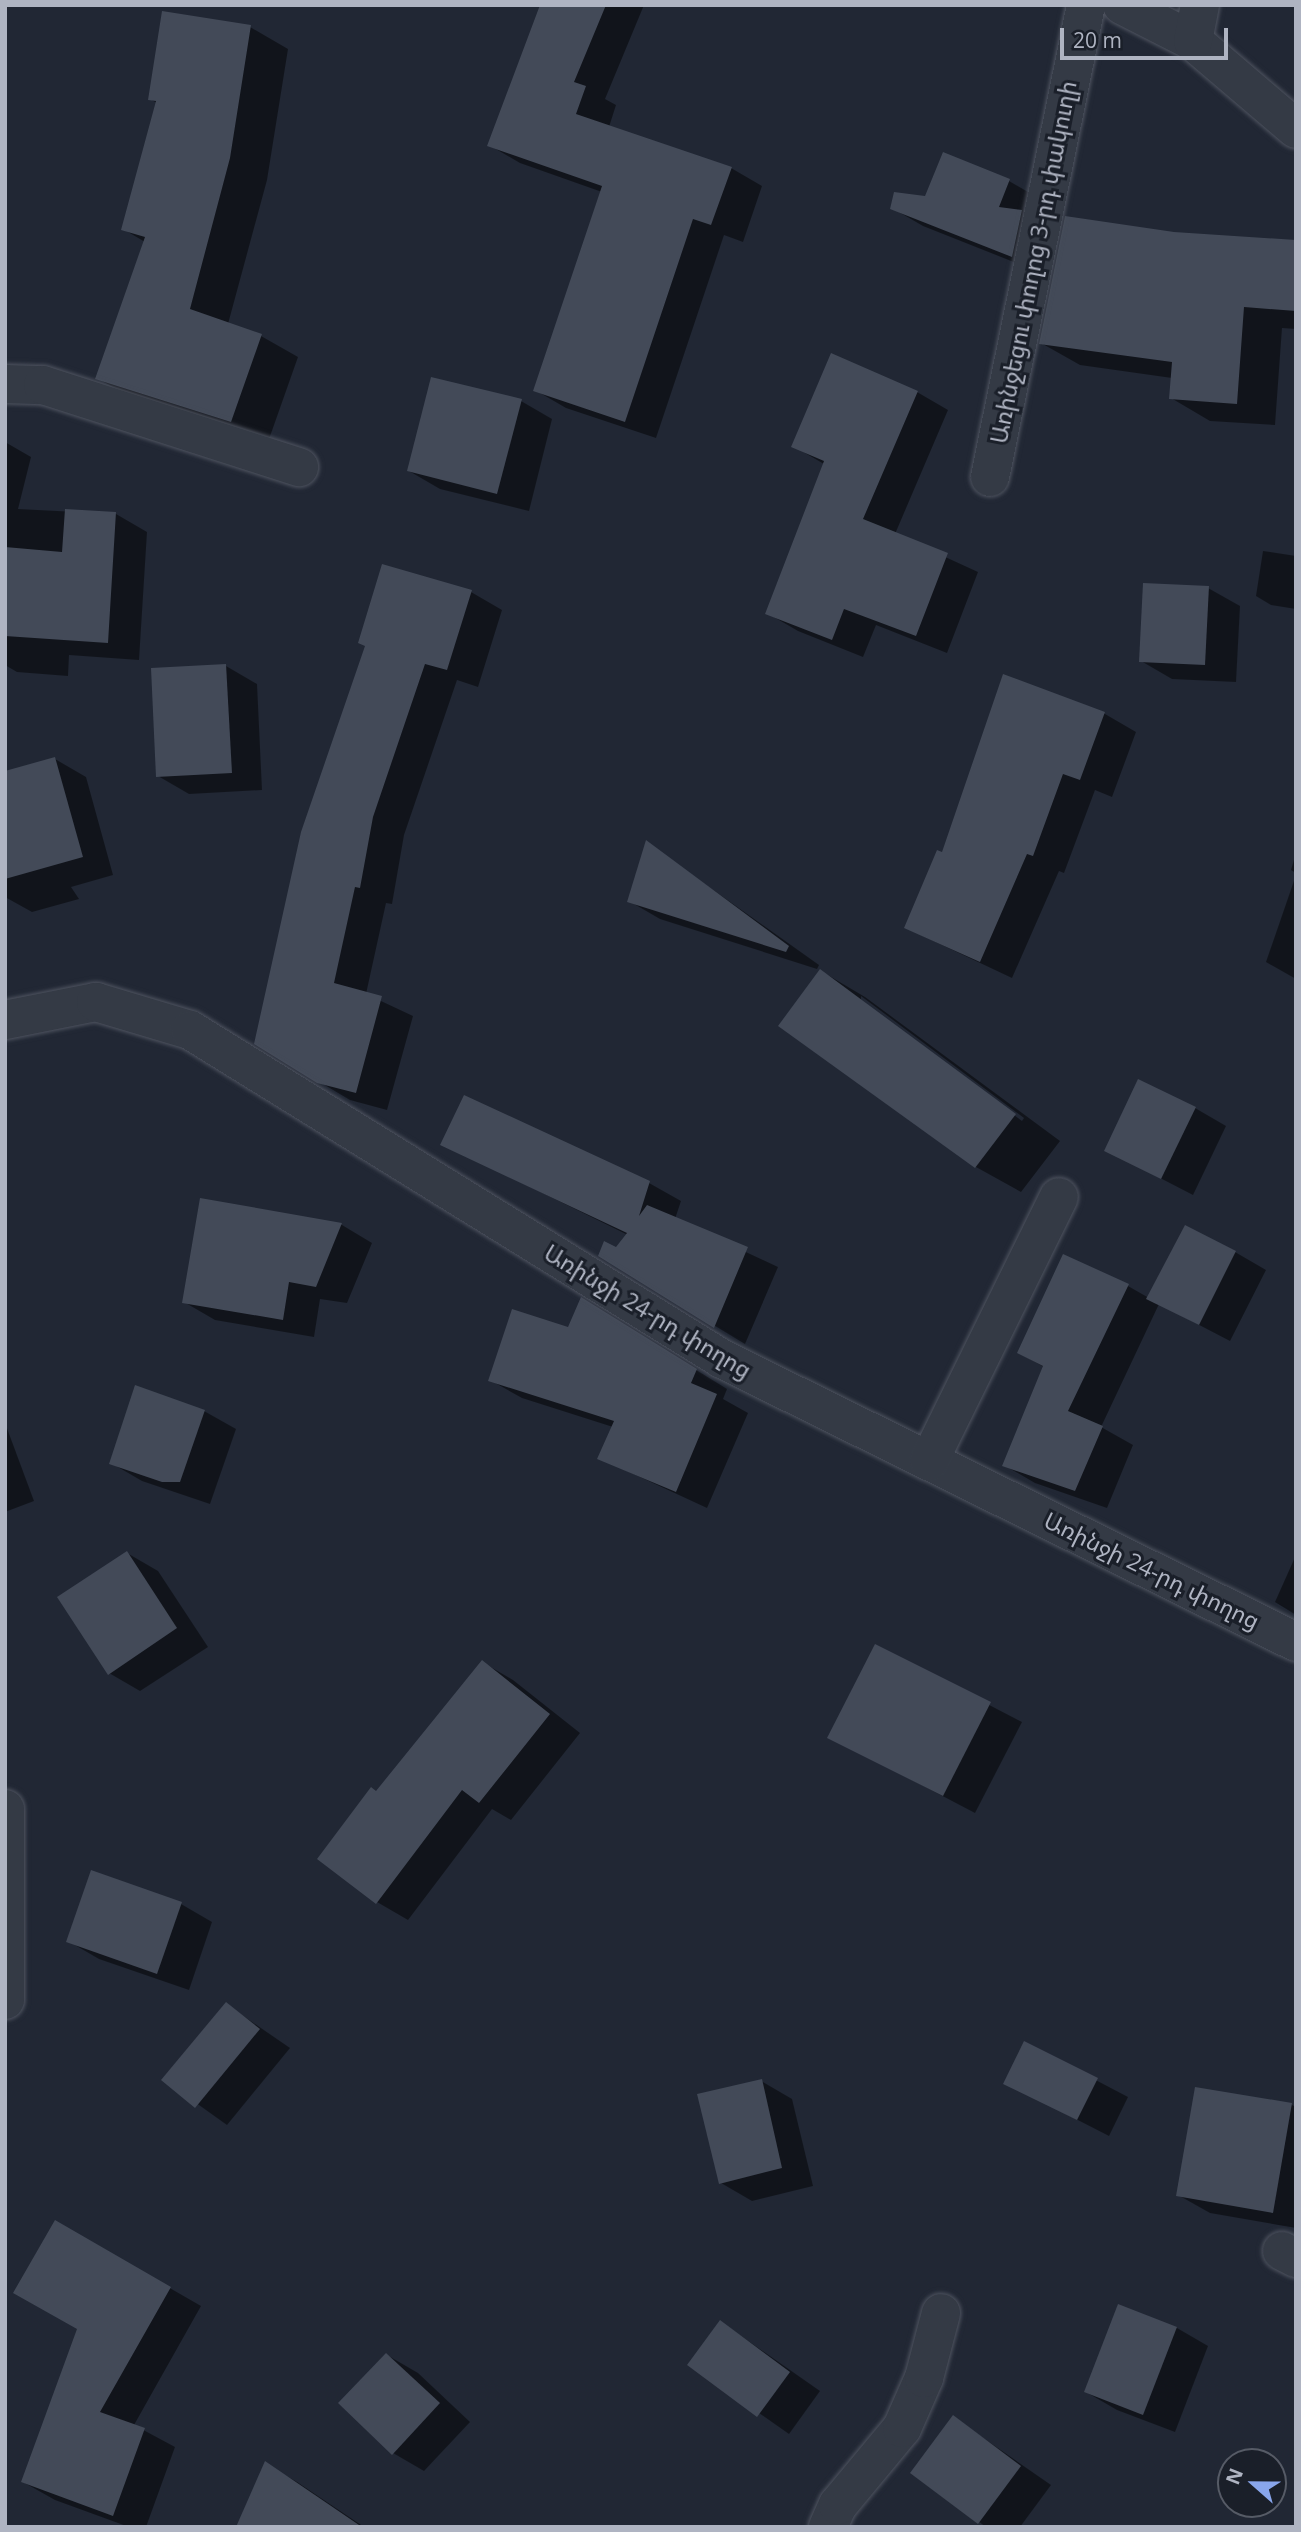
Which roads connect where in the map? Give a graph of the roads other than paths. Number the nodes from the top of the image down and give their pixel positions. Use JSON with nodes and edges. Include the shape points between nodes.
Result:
{"nodes":[{"id":1,"x":1086,"y":5,"type":"edge"},
{"id":2,"x":1122,"y":5,"type":"edge"},
{"id":3,"x":1196,"y":23,"type":"edge"},
{"id":4,"x":1296,"y":129,"type":"edge"},
{"id":5,"x":5,"y":384,"type":"edge"},
{"id":6,"x":299,"y":467,"type":"dead end"},
{"id":7,"x":990,"y":477,"type":"dead end"},
{"id":8,"x":5,"y":1020,"type":"edge"},
{"id":9,"x":1059,"y":1197,"type":"dead end"},
{"id":10,"x":929,"y":1461,"type":"junction"},
{"id":11,"x":1296,"y":1642,"type":"edge"},
{"id":12,"x":5,"y":1809,"type":"edge"},
{"id":13,"x":5,"y":2000,"type":"edge"},
{"id":14,"x":941,"y":2313,"type":"dead end"},
{"id":15,"x":828,"y":2527,"type":"edge"}],
"edges":[{"from":1,"to":7,"type":"street","name":"Առինջեցու փողոց 3-րդ փակուղի"},
{"from":2,"to":3,"type":"street"},
{"from":3,"to":4,"type":"street"},
{"from":5,"to":6,"type":"street","via":[[43,385]]},
{"from":8,"to":10,"type":"street","name":"Առինջի 24-րդ փողոց","via":[[96,1002],[190,1030],[722,1359]]},
{"from":9,"to":10,"type":"street"},
{"from":10,"to":11,"type":"street","name":"Առինջի 24-րդ փողոց"},
{"from":12,"to":13,"type":"street"},
{"from":14,"to":15,"type":"street","via":[[924,2378],[902,2428],[838,2505]]}]}
